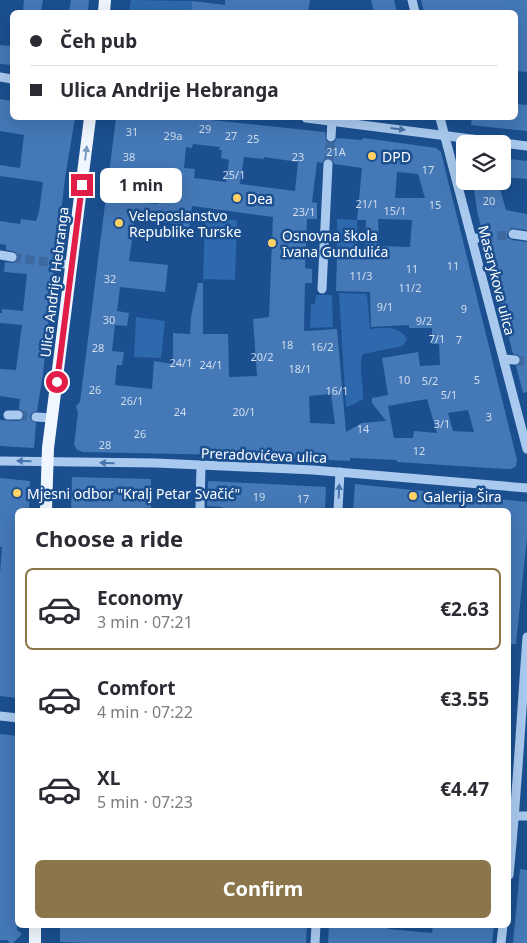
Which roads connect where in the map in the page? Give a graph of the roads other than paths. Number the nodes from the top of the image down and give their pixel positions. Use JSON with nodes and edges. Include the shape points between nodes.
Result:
{"nodes":[{"id":1,"x":90,"y":120,"type":"edge"},
{"id":2,"x":323,"y":120,"type":"edge"},
{"id":3,"x":441,"y":120,"type":"edge"},
{"id":4,"x":332,"y":121,"type":"junction"},
{"id":5,"x":445,"y":136,"type":"junction"},
{"id":6,"x":331,"y":137,"type":"tunnel mouth"},
{"id":7,"x":527,"y":146,"type":"edge"},
{"id":8,"x":328,"y":164,"type":"tunnel mouth"},
{"id":9,"x":513,"y":234,"type":"tunnel mouth"},
{"id":10,"x":527,"y":236,"type":"edge"},
{"id":11,"x":472,"y":238,"type":"junction"},
{"id":12,"x":484,"y":238,"type":"tunnel mouth"},
{"id":13,"x":0,"y":255,"type":"edge"},
{"id":14,"x":12,"y":256,"type":"tunnel mouth"},
{"id":15,"x":55,"y":263,"type":"tunnel mouth"},
{"id":16,"x":72,"y":265,"type":"junction"},
{"id":17,"x":322,"y":289,"type":"dead end"},
{"id":18,"x":504,"y":359,"type":"junction"},
{"id":19,"x":515,"y":360,"type":"tunnel mouth"},
{"id":20,"x":36,"y":417,"type":"tunnel mouth"},
{"id":21,"x":52,"y":418,"type":"junction"},
{"id":22,"x":527,"y":449,"type":"edge"},
{"id":23,"x":0,"y":461,"type":"edge"},
{"id":24,"x":47,"y":462,"type":"junction"},
{"id":25,"x":201,"y":466,"type":"junction"},
{"id":26,"x":340,"y":472,"type":"junction"},
{"id":27,"x":527,"y":488,"type":"edge"},
{"id":28,"x":46,"y":508,"type":"edge"},
{"id":29,"x":200,"y":508,"type":"dead end"},
{"id":30,"x":338,"y":508,"type":"edge"},
{"id":31,"x":527,"y":637,"type":"edge"},
{"id":32,"x":0,"y":716,"type":"edge"},
{"id":33,"x":15,"y":718,"type":"edge"},
{"id":34,"x":512,"y":816,"type":"edge"},
{"id":35,"x":527,"y":816,"type":"edge"},
{"id":36,"x":511,"y":836,"type":"edge"},
{"id":37,"x":35,"y":928,"type":"edge"},
{"id":38,"x":316,"y":928,"type":"edge"},
{"id":39,"x":503,"y":928,"type":"edge"},
{"id":40,"x":35,"y":943,"type":"edge"},
{"id":41,"x":315,"y":943,"type":"edge"},
{"id":42,"x":502,"y":943,"type":"edge"}],
"edges":[{"from":16,"to":1,"type":"main road","name":"Ulica Andrije Hebranga","one_way":true},
{"from":2,"to":4,"type":"street"},
{"from":3,"to":5,"type":"street","name":"Masarykova ulica"},
{"from":4,"to":5,"type":"street","one_way":true},
{"from":4,"to":6,"type":"street"},
{"from":5,"to":7,"type":"street"},
{"from":5,"to":11,"type":"street","name":"Masarykova ulica"},
{"from":8,"to":17,"type":"street"},
{"from":9,"to":10,"type":"street"},
{"from":11,"to":12,"type":"street"},
{"from":11,"to":18,"type":"street","name":"Masarykova ulica"},
{"from":13,"to":14,"type":"street"},
{"from":15,"to":16,"type":"street"},
{"from":16,"to":21,"type":"main road","name":"Ulica Andrije Hebranga"},
{"from":18,"to":19,"type":"street"},
{"from":18,"to":22,"type":"street","name":"Masarykova ulica"},
{"from":20,"to":21,"type":"street"},
{"from":21,"to":24,"type":"main road","name":"Ulica Andrije Hebranga"},
{"from":24,"to":23,"type":"street","name":"Preradovićeva ulica","one_way":true},
{"from":25,"to":24,"type":"street","name":"Preradovićeva ulica","one_way":true},
{"from":24,"to":28,"type":"main road","name":"Ulica Andrije Hebranga"},
{"from":25,"to":26,"type":"street","name":"Preradovićeva ulica"},
{"from":25,"to":29,"type":"street"},
{"from":26,"to":27,"type":"street","name":"Preradovićeva ulica"},
{"from":30,"to":26,"type":"street","one_way":true},
{"from":31,"to":34,"type":"street"},
{"from":32,"to":33,"type":"street"},
{"from":34,"to":35,"type":"street"},
{"from":34,"to":36,"type":"street"},
{"from":37,"to":40,"type":"main road"},
{"from":38,"to":41,"type":"street"},
{"from":39,"to":42,"type":"street"}]}
